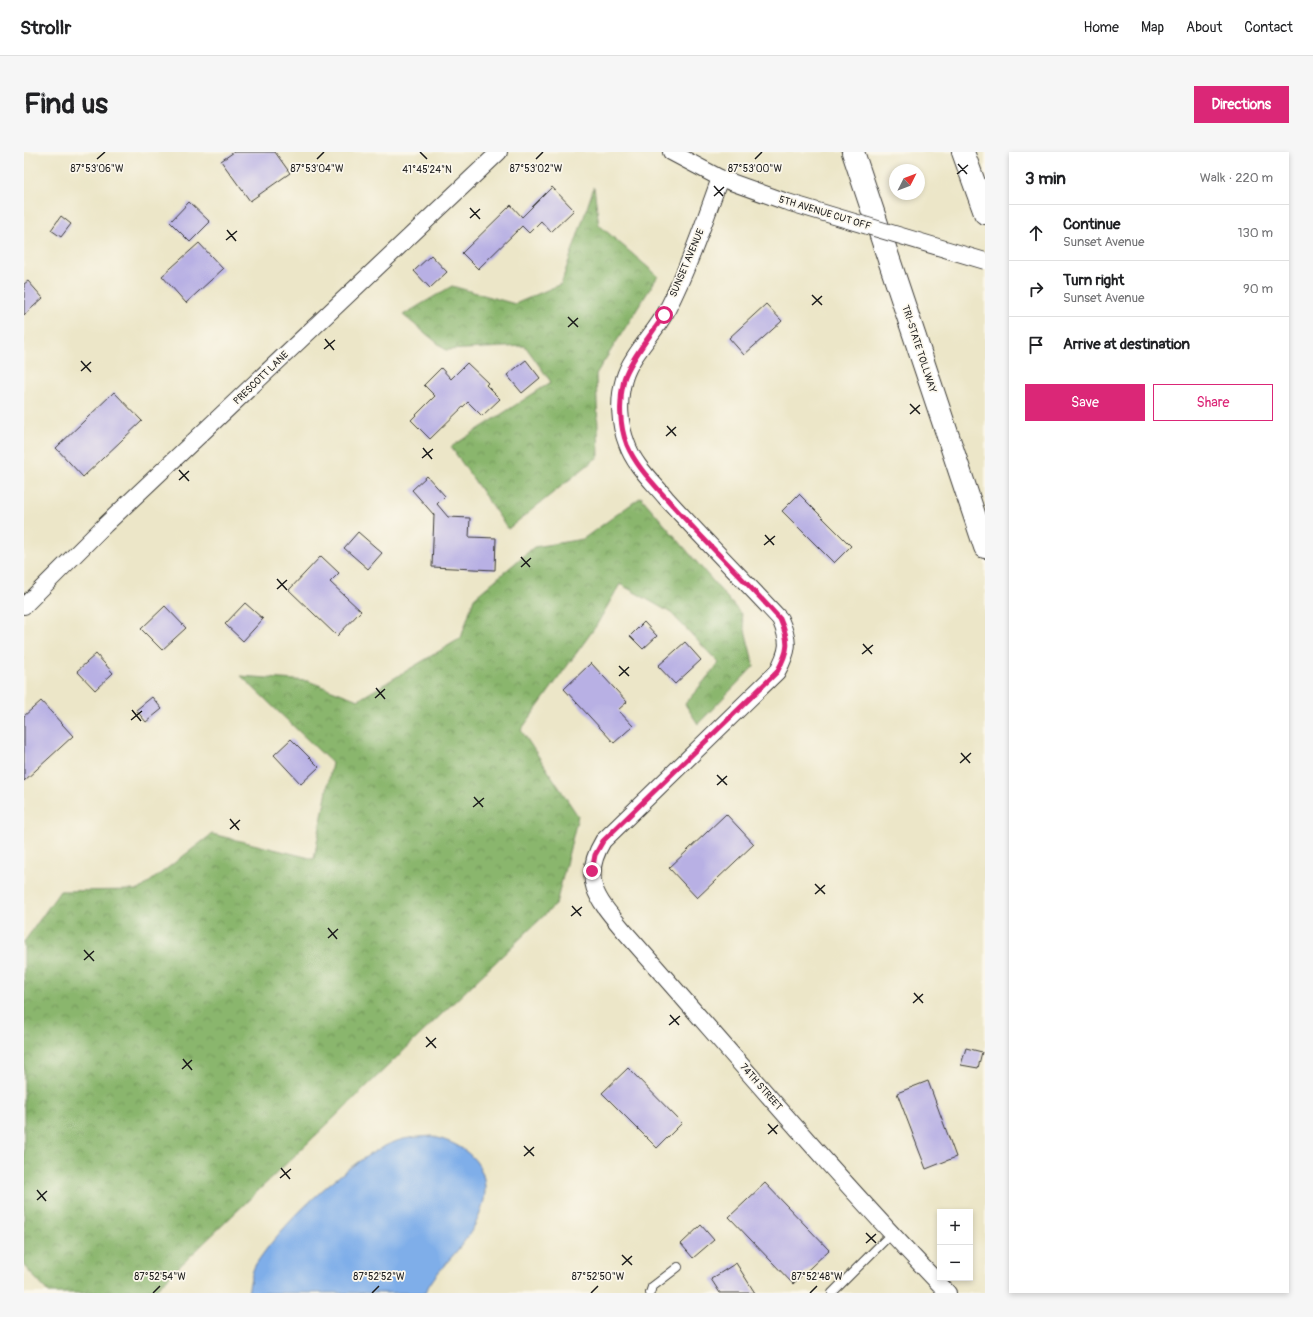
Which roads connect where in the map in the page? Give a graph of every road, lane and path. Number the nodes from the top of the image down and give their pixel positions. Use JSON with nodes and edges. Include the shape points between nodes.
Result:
{"nodes":[{"id":1,"x":499,"y":152,"type":"edge"},
{"id":2,"x":671,"y":152,"type":"edge"},
{"id":3,"x":853,"y":152,"type":"edge"},
{"id":4,"x":963,"y":152,"type":"edge"},
{"id":5,"x":720,"y":178,"type":"junction"},
{"id":6,"x":985,"y":213,"type":"edge"},
{"id":7,"x":985,"y":261,"type":"edge"},
{"id":8,"x":985,"y":547,"type":"edge"},
{"id":9,"x":24,"y":606,"type":"edge"},
{"id":10,"x":592,"y":871,"type":"joint"},
{"id":11,"x":891,"y":1234,"type":"junction"},
{"id":12,"x":678,"y":1267,"type":"dead end"},
{"id":13,"x":650,"y":1293,"type":"edge"},
{"id":14,"x":832,"y":1293,"type":"edge"},
{"id":15,"x":948,"y":1293,"type":"edge"}],
"edges":[{"from":1,"to":9,"type":"street","name":"PRESCOTT LANE"},
{"from":2,"to":5,"type":"street","name":"5TH AVENUE CUT OFF"},
{"from":3,"to":8,"type":"highway","name":"TRI-STATE TOLLWAY"},
{"from":4,"to":6,"type":"highway"},
{"from":5,"to":7,"type":"street","name":"5TH AVENUE CUT OFF","bridge":true,"via":[[784,201]]},
{"from":5,"to":10,"type":"street","name":"SUNSET AVENUE","via":[[678,288],[624,378],[620,401],[621,422],[627,445],[640,468],[780,619],[788,636],[786,652],[777,672],[603,841],[595,855]]},
{"from":10,"to":11,"type":"street","name":"74TH STREET","via":[[593,886],[603,906]]},
{"from":11,"to":14,"type":"lane"},
{"from":11,"to":15,"type":"street","name":"74TH STREET"},
{"from":12,"to":13,"type":"lane","via":[[652,1287]]}]}
